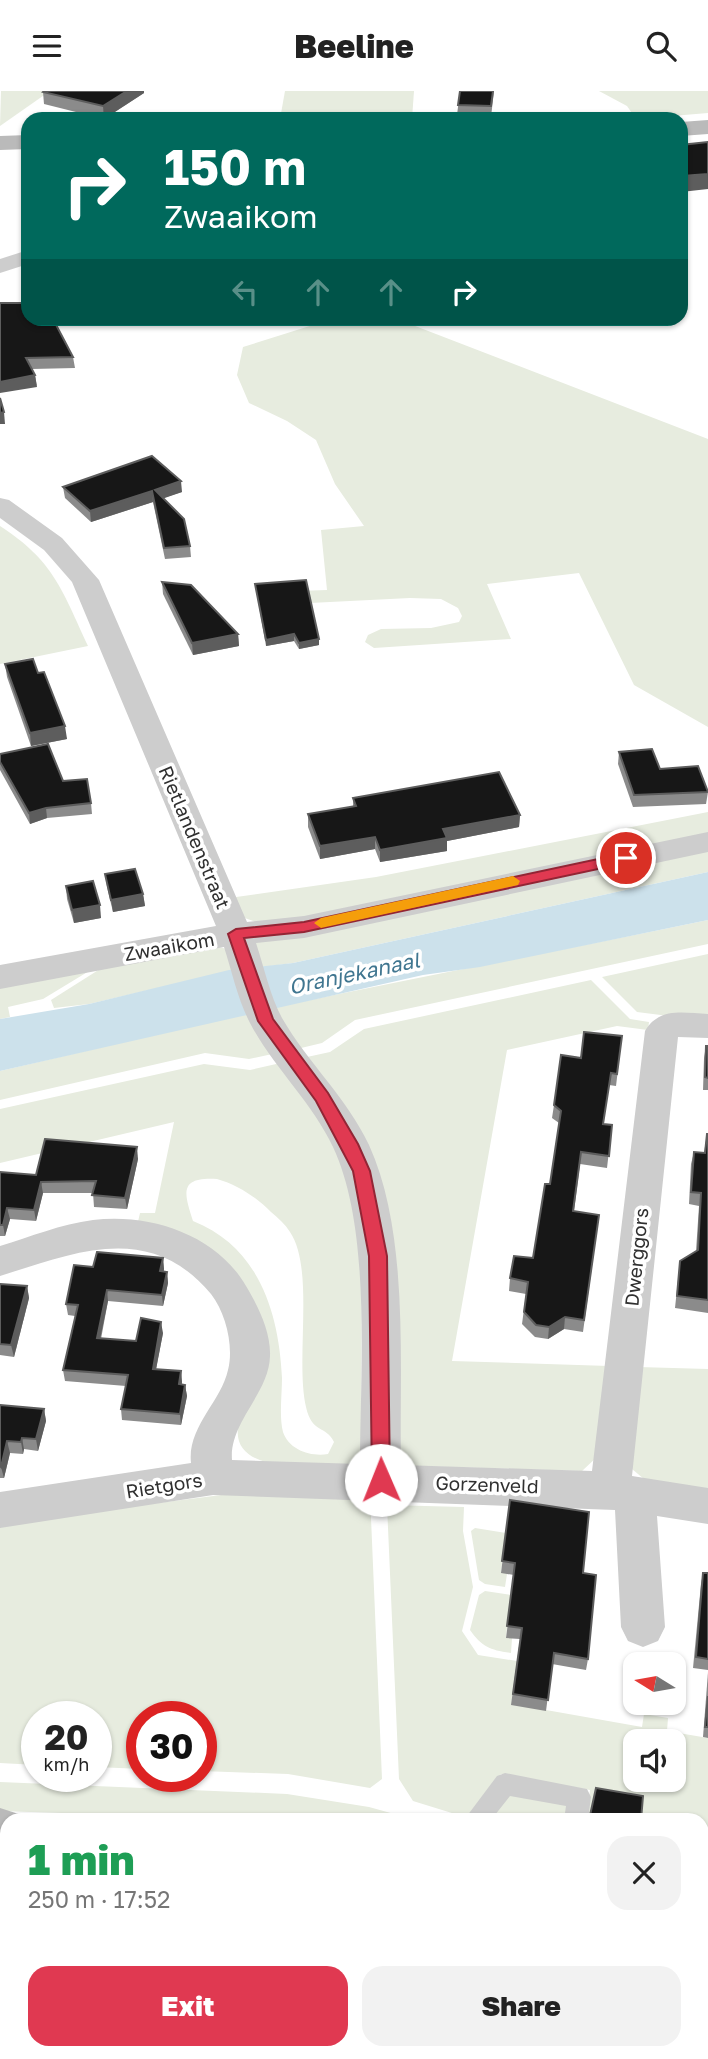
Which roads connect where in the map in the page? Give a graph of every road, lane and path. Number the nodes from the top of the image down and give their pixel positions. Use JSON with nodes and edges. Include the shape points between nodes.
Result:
{"nodes":[{"id":1,"x":708,"y":127,"type":"edge"},
{"id":2,"x":688,"y":128,"type":"edge"},
{"id":3,"x":21,"y":142,"type":"edge"},
{"id":4,"x":0,"y":143,"type":"edge"},
{"id":5,"x":21,"y":259,"type":"edge"},
{"id":6,"x":0,"y":266,"type":"edge"},
{"id":7,"x":0,"y":506,"type":"edge"},
{"id":8,"x":708,"y":842,"type":"edge"},
{"id":9,"x":240,"y":946,"type":"junction"},
{"id":10,"x":0,"y":977,"type":"edge"},
{"id":11,"x":708,"y":1026,"type":"edge"},
{"id":12,"x":0,"y":1261,"type":"edge"},
{"id":13,"x":213,"y":1477,"type":"junction"},
{"id":14,"x":381,"y":1480,"type":"junction"},
{"id":15,"x":622,"y":1492,"type":"junction"},
{"id":16,"x":708,"y":1506,"type":"edge"},
{"id":17,"x":0,"y":1510,"type":"edge"},
{"id":18,"x":643,"y":1627,"type":"dead end"},
{"id":19,"x":482,"y":1813,"type":"edge"},
{"id":20,"x":577,"y":1813,"type":"edge"}],
"edges":[{"from":1,"to":2,"type":"street"},
{"from":3,"to":4,"type":"street"},
{"from":5,"to":6,"type":"street"},
{"from":7,"to":9,"type":"street","name":"Rietlandenstraat","via":[[53,544],[85,580]]},
{"from":8,"to":9,"type":"street","name":"Zwaaikom","via":[[304,927]]},
{"from":9,"to":10,"type":"street","name":"Zwaaikom"},
{"from":9,"to":14,"type":"street","name":"Rietlandenstraat","via":[[266,1021],[322,1097],[362,1171],[378,1256]]},
{"from":11,"to":15,"type":"street","name":"Dwerggors","via":[[668,1025],[662,1031]]},
{"from":12,"to":13,"type":"street","name":"Rietgors","via":[[93,1234],[122,1234],[173,1245],[211,1266],[228,1285],[243,1315],[251,1358],[240,1396],[211,1451]]},
{"from":13,"to":14,"type":"street","name":"Gorzenveld"},
{"from":13,"to":17,"type":"street","name":"Rietgors"},
{"from":14,"to":15,"type":"street","name":"Gorzenveld"},
{"from":15,"to":16,"type":"street","name":"Gorzenveld"},
{"from":15,"to":18,"type":"street"},
{"from":19,"to":20,"type":"lane","via":[[505,1784],[579,1797]]}]}
